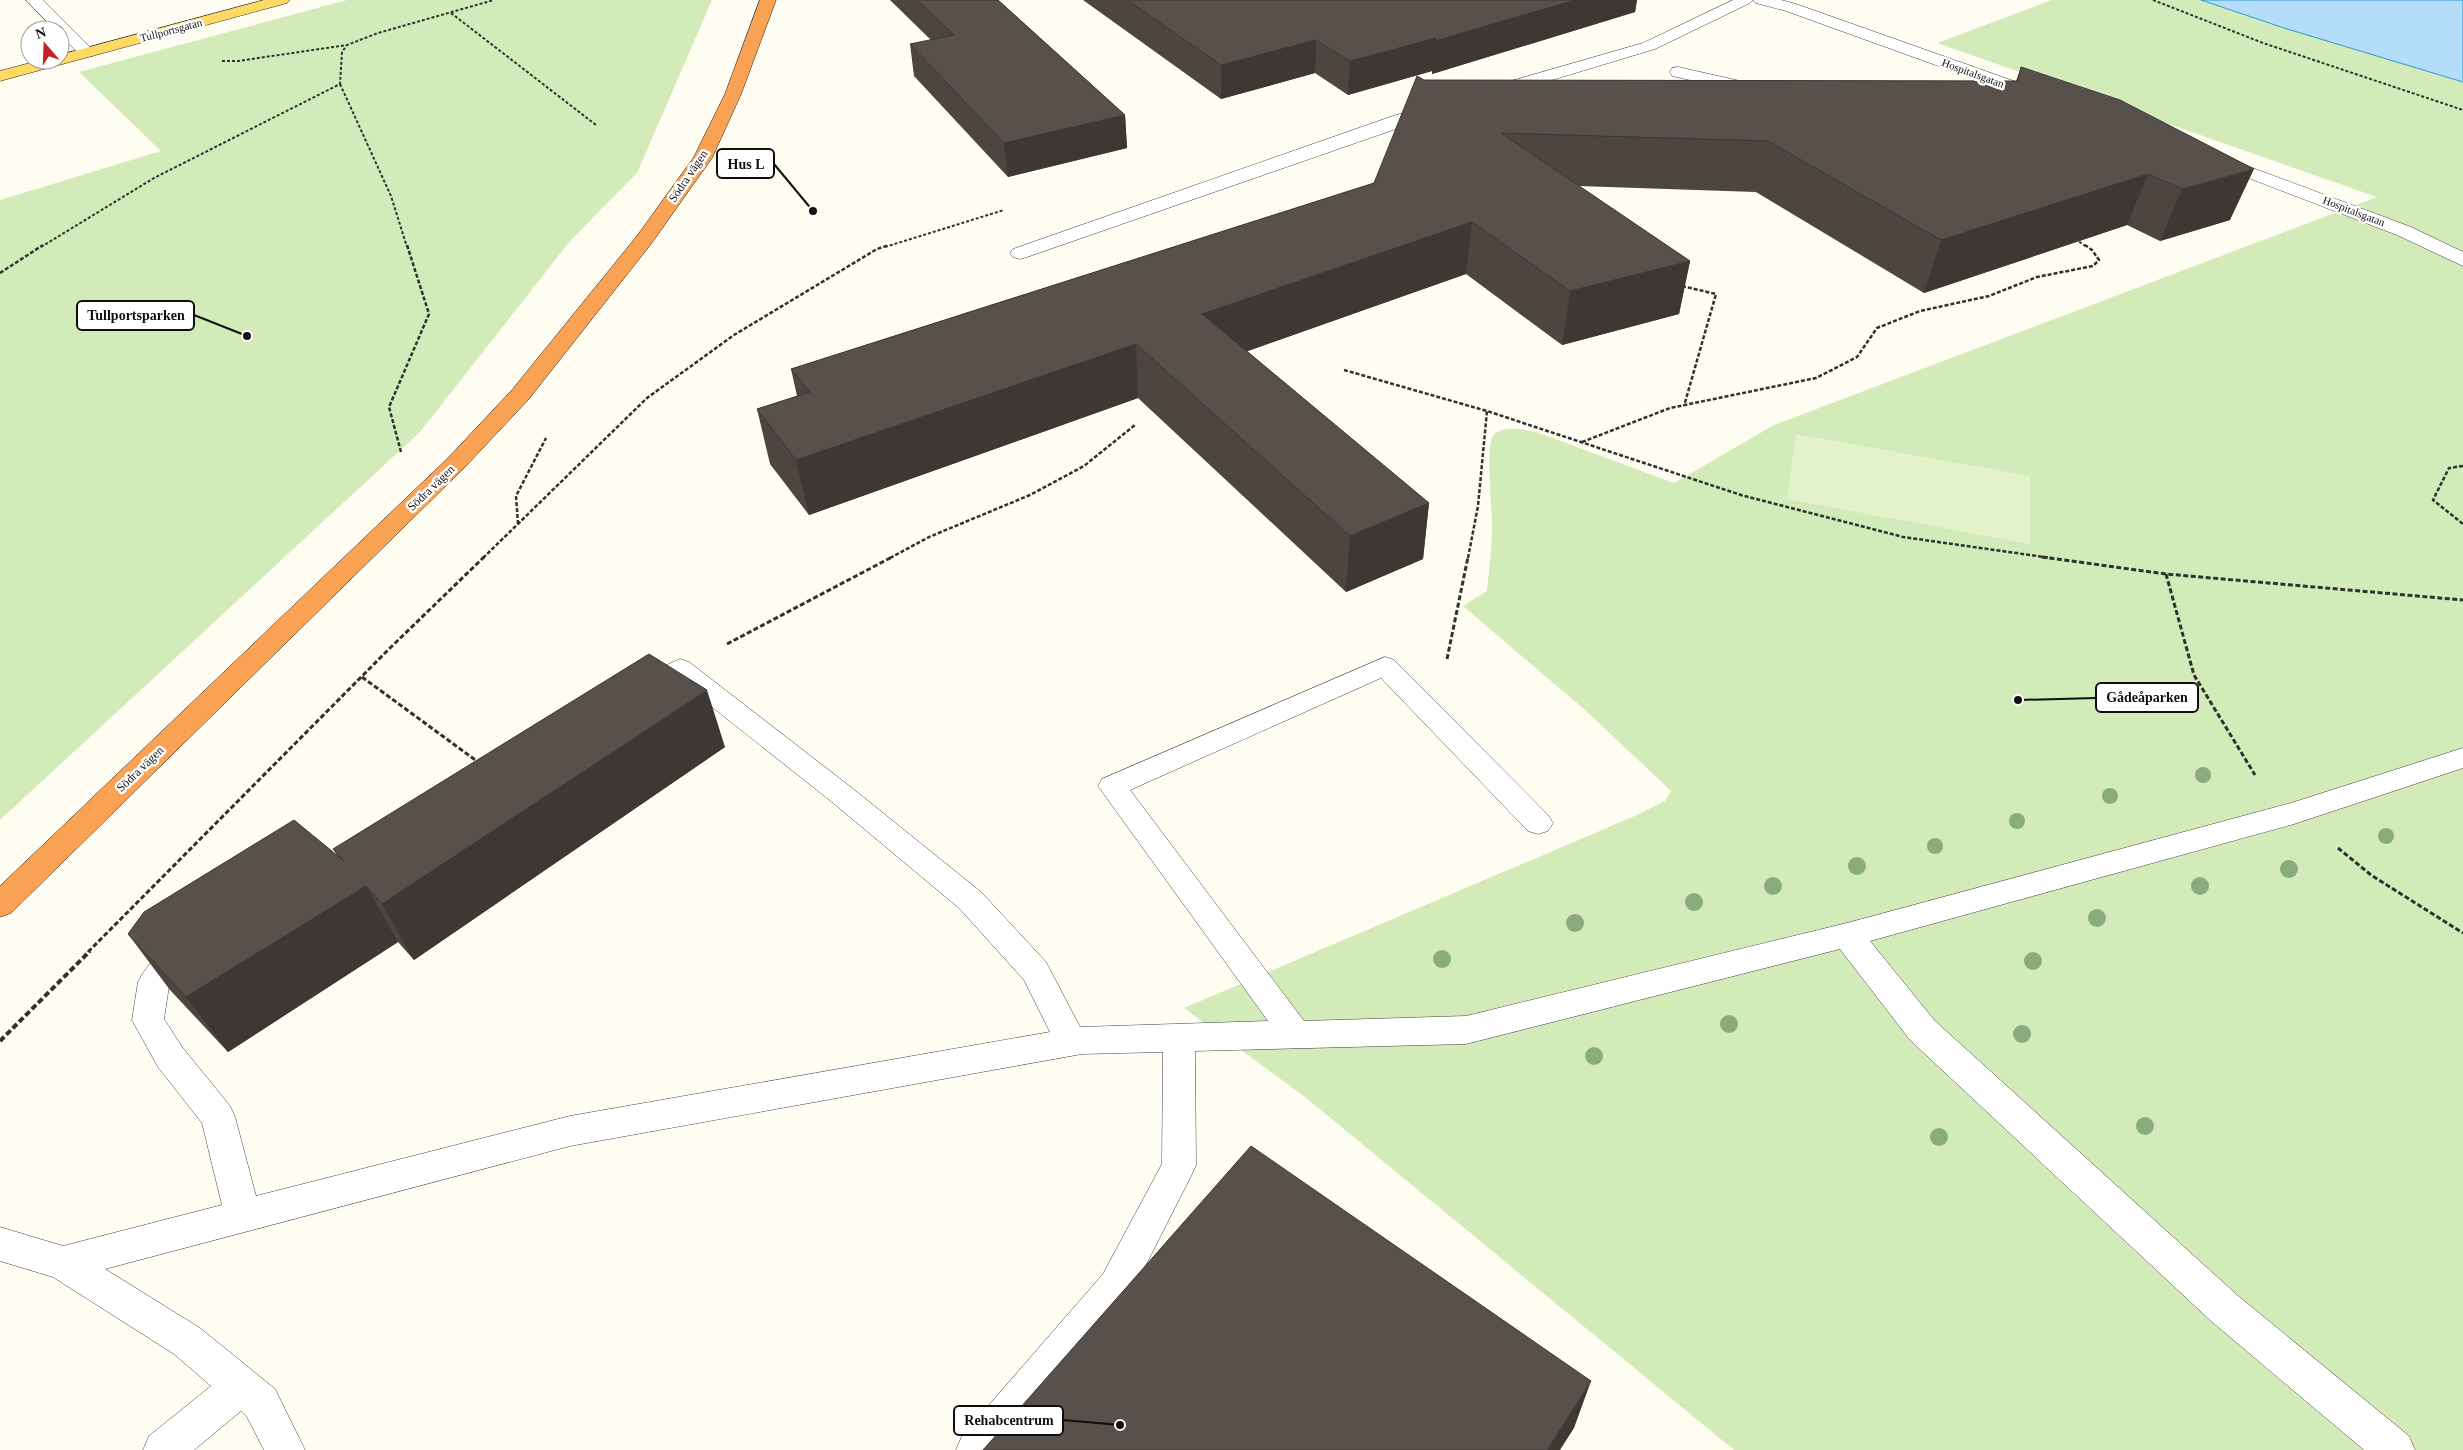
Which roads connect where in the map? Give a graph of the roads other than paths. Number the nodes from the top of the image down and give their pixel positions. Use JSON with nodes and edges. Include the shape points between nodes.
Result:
{"nodes":[{"id":1,"x":34,"y":0,"type":"edge"},
{"id":2,"x":282,"y":0,"type":"edge"},
{"id":3,"x":768,"y":0,"type":"edge"},
{"id":4,"x":1746,"y":0,"type":"edge"},
{"id":5,"x":1761,"y":0,"type":"edge"},
{"id":6,"x":1649,"y":46,"type":"junction"},
{"id":7,"x":87,"y":53,"type":"junction"},
{"id":8,"x":70,"y":57,"type":"edge"},
{"id":9,"x":22,"y":70,"type":"edge"},
{"id":10,"x":1678,"y":72,"type":"junction"},
{"id":11,"x":0,"y":76,"type":"edge"},
{"id":12,"x":1772,"y":94,"type":"edge"},
{"id":13,"x":1483,"y":95,"type":"edge"},
{"id":14,"x":1706,"y":96,"type":"edge"},
{"id":15,"x":2050,"y":100,"type":"edge"},
{"id":16,"x":1455,"y":103,"type":"edge"},
{"id":17,"x":2198,"y":153,"type":"edge"},
{"id":18,"x":1020,"y":253,"type":"dead end"},
{"id":19,"x":2463,"y":260,"type":"edge"},
{"id":20,"x":618,"y":700,"type":"edge"},
{"id":21,"x":2463,"y":758,"type":"edge"},
{"id":22,"x":1538,"y":823,"type":"dead end"},
{"id":23,"x":0,"y":905,"type":"edge"},
{"id":24,"x":203,"y":930,"type":"edge"},
{"id":25,"x":1847,"y":935,"type":"junction"},
{"id":26,"x":1296,"y":1035,"type":"junction"},
{"id":27,"x":1179,"y":1037,"type":"junction"},
{"id":28,"x":1071,"y":1042,"type":"junction"},
{"id":29,"x":243,"y":1216,"type":"junction"},
{"id":30,"x":0,"y":1244,"type":"edge"},
{"id":31,"x":63,"y":1263,"type":"junction"},
{"id":32,"x":241,"y":1386,"type":"junction"},
{"id":33,"x":163,"y":1450,"type":"edge"},
{"id":34,"x":285,"y":1450,"type":"edge"},
{"id":35,"x":976,"y":1450,"type":"edge"},
{"id":36,"x":2395,"y":1450,"type":"edge"}],
"edges":[{"from":1,"to":7,"type":"street"},
{"from":2,"to":7,"type":"main road","name":"Tullportsgatan"},
{"from":3,"to":23,"type":"highway","name":"Södra vägen","via":[[733,94],[703,158],[644,240],[520,395],[456,463]]},
{"from":4,"to":6,"type":"street"},
{"from":5,"to":15,"type":"street","name":"Hospitalsgatan","via":[[1791,7]]},
{"from":6,"to":10,"type":"street"},
{"from":6,"to":13,"type":"street"},
{"from":7,"to":8,"type":"main road","name":"Tullportsgatan"},
{"from":9,"to":11,"type":"main road","name":"Tullportsgatan"},
{"from":10,"to":12,"type":"street"},
{"from":10,"to":14,"type":"street"},
{"from":16,"to":18,"type":"street"},
{"from":17,"to":19,"type":"street","name":"Hospitalsgatan","via":[[2404,231]]},
{"from":20,"to":28,"type":"street","via":[[680,668],[970,900],[1035,971]]},
{"from":21,"to":25,"type":"street","via":[[2294,813]]},
{"from":22,"to":26,"type":"street","via":[[1385,666],[1112,786]]},
{"from":24,"to":29,"type":"street","via":[[182,945],[154,982],[148,1020],[170,1057],[218,1117]]},
{"from":25,"to":26,"type":"street","via":[[1466,1030]]},
{"from":25,"to":36,"type":"street","via":[[1922,1030],[2224,1308]]},
{"from":26,"to":27,"type":"street"},
{"from":27,"to":28,"type":"street"},
{"from":27,"to":35,"type":"street","via":[[1179,1165],[1116,1286]]},
{"from":28,"to":29,"type":"street","via":[[570,1131]]},
{"from":29,"to":31,"type":"street"},
{"from":30,"to":31,"type":"street"},
{"from":31,"to":32,"type":"street","via":[[187,1341]]},
{"from":32,"to":33,"type":"street"},
{"from":32,"to":34,"type":"street","via":[[261,1403]]}]}
